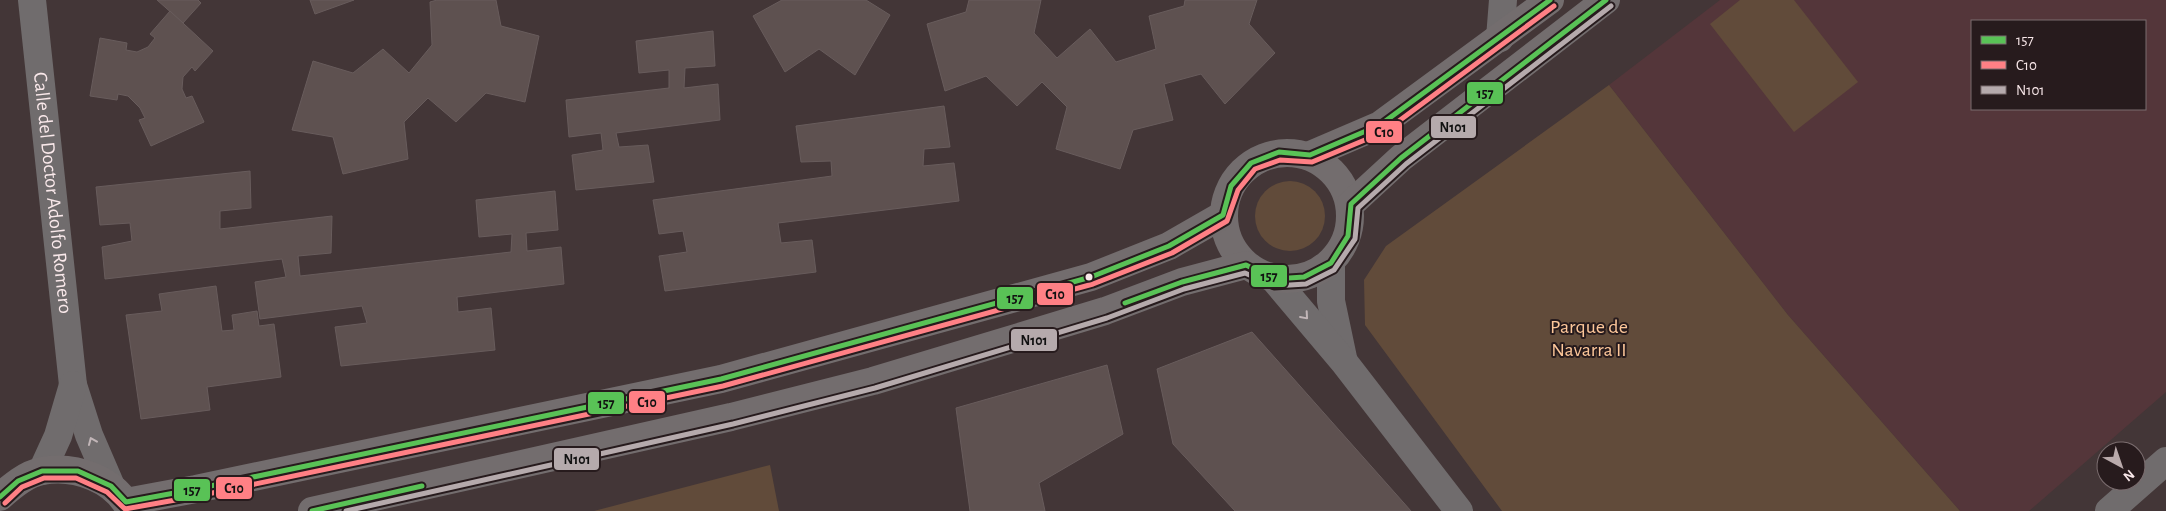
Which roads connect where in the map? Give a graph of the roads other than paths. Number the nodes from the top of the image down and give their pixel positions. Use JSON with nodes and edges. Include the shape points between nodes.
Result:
{"nodes":[{"id":1,"x":32,"y":0,"type":"edge"},
{"id":2,"x":1503,"y":0,"type":"edge"},
{"id":3,"x":1550,"y":0,"type":"edge"},
{"id":4,"x":1606,"y":0,"type":"edge"},
{"id":5,"x":1500,"y":38,"type":"junction"},
{"id":6,"x":1310,"y":155,"type":"junction"},
{"id":7,"x":1351,"y":204,"type":"junction"},
{"id":8,"x":1223,"y":215,"type":"junction"},
{"id":9,"x":1330,"y":263,"type":"junction"},
{"id":10,"x":1246,"y":265,"type":"junction"},
{"id":11,"x":1274,"y":278,"type":"junction"},
{"id":12,"x":1344,"y":362,"type":"junction"},
{"id":13,"x":73,"y":384,"type":"junction"},
{"id":14,"x":2166,"y":461,"type":"edge"},
{"id":15,"x":42,"y":471,"type":"junction"},
{"id":16,"x":0,"y":496,"type":"edge"},
{"id":17,"x":123,"y":499,"type":"edge"},
{"id":18,"x":312,"y":511,"type":"edge"},
{"id":19,"x":1459,"y":511,"type":"edge"},
{"id":20,"x":2109,"y":511,"type":"edge"}],
"edges":[{"from":1,"to":13,"type":"street","name":"Calle del Doctor Adolfo Romero"},
{"from":2,"to":5,"type":"street"},
{"from":3,"to":5,"type":"main road"},
{"from":4,"to":7,"type":"main road","via":[[1401,158]]},
{"from":5,"to":6,"type":"main road","via":[[1380,125]]},
{"from":6,"to":7,"type":"main road","via":[[1334,172]]},
{"from":6,"to":8,"type":"main road","via":[[1279,152],[1251,163],[1231,186]]},
{"from":7,"to":9,"type":"main road","via":[[1348,236]]},
{"from":8,"to":10,"type":"main road","via":[[1229,243]]},
{"from":8,"to":17,"type":"main road","via":[[1169,246],[1091,277],[721,379],[196,489]]},
{"from":9,"to":11,"type":"main road","via":[[1304,277]]},
{"from":9,"to":12,"type":"street","via":[[1331,301]]},
{"from":10,"to":11,"type":"main road"},
{"from":10,"to":18,"type":"main road","via":[[1182,282],[1105,311],[873,381],[731,417]]},
{"from":11,"to":12,"type":"street","one_way":true},
{"from":12,"to":19,"type":"street"},
{"from":13,"to":15,"type":"street","via":[[58,436]]},
{"from":17,"to":13,"type":"street","one_way":true,"via":[[89,435]]},
{"from":14,"to":20,"type":"street"},
{"from":15,"to":16,"type":"main road","via":[[18,482]]},
{"from":15,"to":17,"type":"main road","via":[[78,471]]}]}
